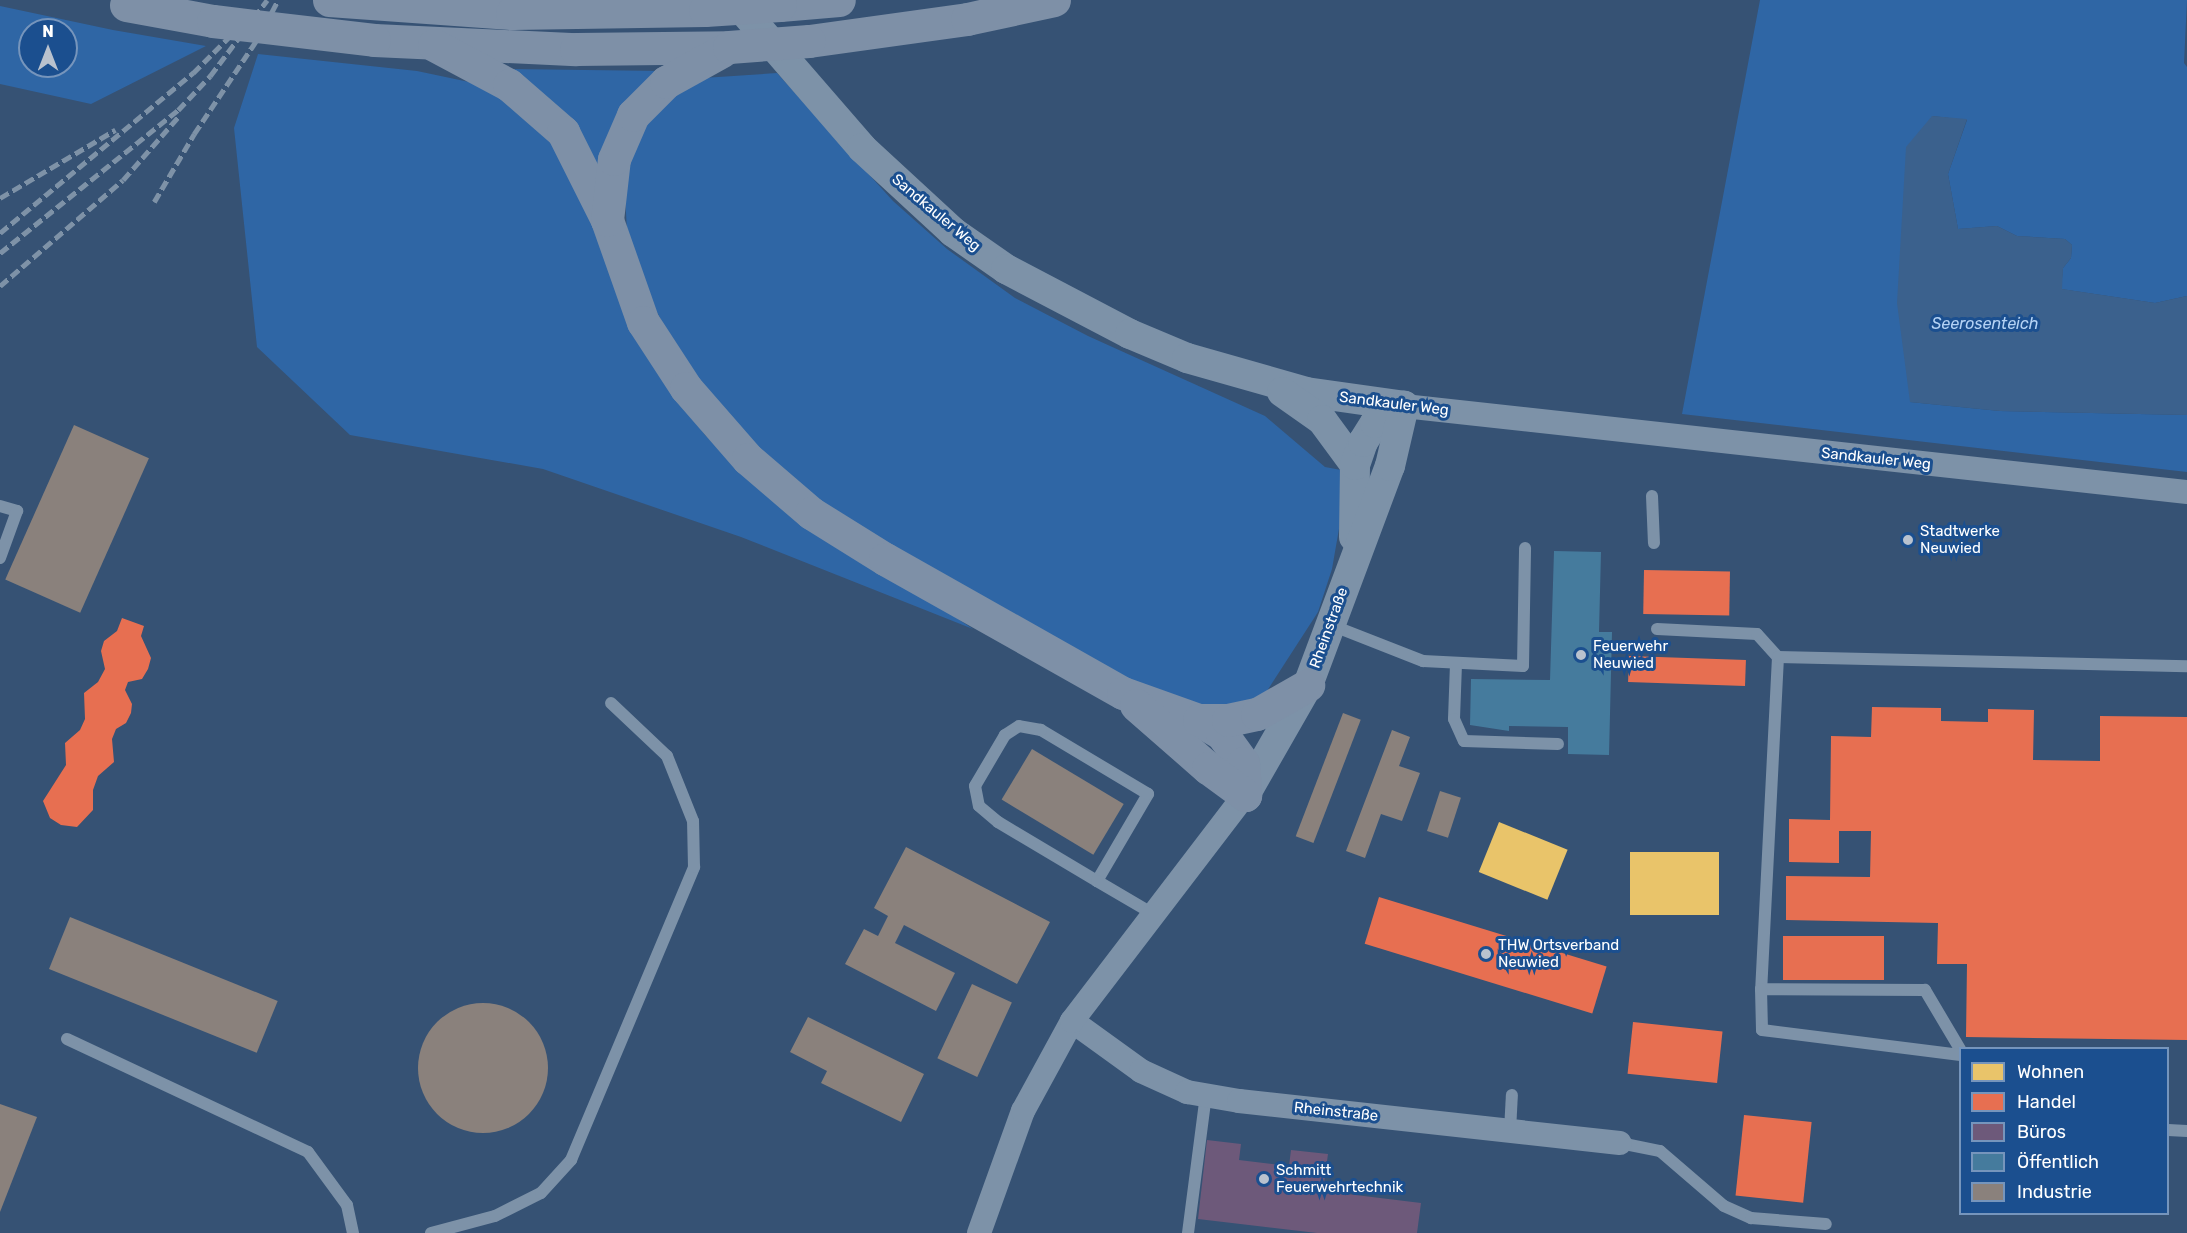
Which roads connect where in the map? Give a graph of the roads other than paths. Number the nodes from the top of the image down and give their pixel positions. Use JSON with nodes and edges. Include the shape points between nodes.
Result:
{"nodes":[{"id":1,"x":329,"y":0,"type":"edge"},
{"id":2,"x":839,"y":0,"type":"edge"},
{"id":3,"x":1054,"y":0,"type":"edge"},
{"id":4,"x":115,"y":2,"type":"edge"},
{"id":5,"x":720,"y":5,"type":"edge"},
{"id":6,"x":434,"y":45,"type":"junction"},
{"id":7,"x":729,"y":47,"type":"junction"},
{"id":8,"x":607,"y":220,"type":"junction"},
{"id":9,"x":1265,"y":382,"type":"junction"},
{"id":10,"x":1404,"y":406,"type":"junction"},
{"id":11,"x":1355,"y":465,"type":"junction"},
{"id":12,"x":2187,"y":492,"type":"edge"},
{"id":13,"x":1652,"y":496,"type":"dead end"},
{"id":14,"x":0,"y":506,"type":"edge"},
{"id":15,"x":1654,"y":543,"type":"dead end"},
{"id":16,"x":1525,"y":548,"type":"dead end"},
{"id":17,"x":1354,"y":555,"type":"junction"},
{"id":18,"x":0,"y":558,"type":"edge"},
{"id":19,"x":1331,"y":625,"type":"junction"},
{"id":20,"x":1656,"y":629,"type":"dead end"},
{"id":21,"x":1778,"y":657,"type":"junction"},
{"id":22,"x":1456,"y":664,"type":"junction"},
{"id":23,"x":2187,"y":666,"type":"edge"},
{"id":24,"x":1308,"y":686,"type":"junction"},
{"id":25,"x":1123,"y":693,"type":"junction"},
{"id":26,"x":611,"y":703,"type":"dead end"},
{"id":27,"x":1199,"y":720,"type":"junction"},
{"id":28,"x":1558,"y":744,"type":"dead end"},
{"id":29,"x":1245,"y":795,"type":"junction"},
{"id":30,"x":1097,"y":881,"type":"junction"},
{"id":31,"x":1155,"y":915,"type":"junction"},
{"id":32,"x":1761,"y":989,"type":"junction"},
{"id":33,"x":1072,"y":1022,"type":"junction"},
{"id":34,"x":67,"y":1039,"type":"dead end"},
{"id":35,"x":1959,"y":1047,"type":"edge"},
{"id":36,"x":1959,"y":1055,"type":"edge"},
{"id":37,"x":1206,"y":1095,"type":"junction"},
{"id":38,"x":1512,"y":1095,"type":"dead end"},
{"id":39,"x":2169,"y":1130,"type":"edge"},
{"id":40,"x":1510,"y":1131,"type":"junction"},
{"id":41,"x":2187,"y":1131,"type":"edge"},
{"id":42,"x":1620,"y":1143,"type":"joint"},
{"id":43,"x":1826,"y":1224,"type":"dead end"},
{"id":44,"x":353,"y":1233,"type":"edge"},
{"id":45,"x":430,"y":1233,"type":"edge"},
{"id":46,"x":979,"y":1233,"type":"edge"},
{"id":47,"x":1188,"y":1233,"type":"edge"}],
"edges":[{"from":1,"to":5,"type":"highway","via":[[555,14]]},
{"from":2,"to":5,"type":"highway","bridge":true},
{"from":3,"to":7,"type":"highway","bridge":true,"via":[[967,19],[809,41]]},
{"from":4,"to":6,"type":"highway","bridge":true,"via":[[213,21]]},
{"from":5,"to":9,"type":"street","name":"Sandkauler Weg","via":[[862,148],[953,232],[1006,269],[1130,334],[1187,358]]},
{"from":6,"to":7,"type":"highway"},
{"from":6,"to":8,"type":"highway","via":[[509,85],[547,115],[575,153]]},
{"from":7,"to":8,"type":"highway","via":[[666,82],[633,115],[614,159]]},
{"from":8,"to":25,"type":"highway","via":[[625,279],[648,330],[686,388],[748,459],[811,513],[840,532]]},
{"from":9,"to":10,"type":"street","name":"Sandkauler Weg"},
{"from":9,"to":11,"type":"street","via":[[1322,420]]},
{"from":10,"to":11,"type":"street","name":"Rheinstraße","via":[[1375,423]]},
{"from":10,"to":12,"type":"street","name":"Sandkauler Weg"},
{"from":10,"to":17,"type":"street","name":"Rheinstraße","via":[[1389,466]]},
{"from":11,"to":17,"type":"street","name":"Rheinstraße"},
{"from":13,"to":15,"type":"lane"},
{"from":14,"to":18,"type":"lane","via":[[17,512]]},
{"from":16,"to":22,"type":"lane","via":[[1522,666]]},
{"from":17,"to":19,"type":"street","name":"Rheinstraße"},
{"from":19,"to":22,"type":"lane","via":[[1402,655]]},
{"from":19,"to":24,"type":"street","name":"Rheinstraße"},
{"from":20,"to":21,"type":"lane","via":[[1757,634]]},
{"from":21,"to":23,"type":"lane"},
{"from":21,"to":32,"type":"lane"},
{"from":22,"to":28,"type":"lane","via":[[1454,719],[1464,741]]},
{"from":24,"to":27,"type":"highway","via":[[1257,714]]},
{"from":24,"to":29,"type":"street","name":"Rheinstraße"},
{"from":25,"to":27,"type":"highway"},
{"from":25,"to":29,"type":"highway","via":[[1208,768]]},
{"from":26,"to":45,"type":"lane","via":[[667,756],[693,820],[694,867],[571,1160],[541,1193],[495,1216]]},
{"from":27,"to":29,"type":"highway","via":[[1222,734],[1239,752]]},
{"from":29,"to":31,"type":"street","name":"Rheinstraße"},
{"from":30,"to":30,"type":"lane","via":[[998,822],[979,806],[975,786],[1005,735],[1019,726],[1041,730],[1148,794]]},
{"from":30,"to":31,"type":"lane"},
{"from":31,"to":33,"type":"street","name":"Rheinstraße"},
{"from":32,"to":35,"type":"lane","via":[[1925,990]]},
{"from":32,"to":36,"type":"lane","via":[[1762,1030]]},
{"from":33,"to":37,"type":"street","name":"Rheinstraße","via":[[1140,1071],[1187,1092]]},
{"from":33,"to":46,"type":"street","name":"Rheinstraße","via":[[1023,1111]]},
{"from":34,"to":44,"type":"lane","via":[[308,1152],[347,1204]]},
{"from":37,"to":40,"type":"street","name":"Rheinstraße"},
{"from":37,"to":47,"type":"lane"},
{"from":38,"to":40,"type":"lane"},
{"from":39,"to":41,"type":"lane"},
{"from":40,"to":42,"type":"street","name":"Rheinstraße"},
{"from":42,"to":43,"type":"lane","via":[[1660,1151],[1724,1206],[1751,1218]]}]}
